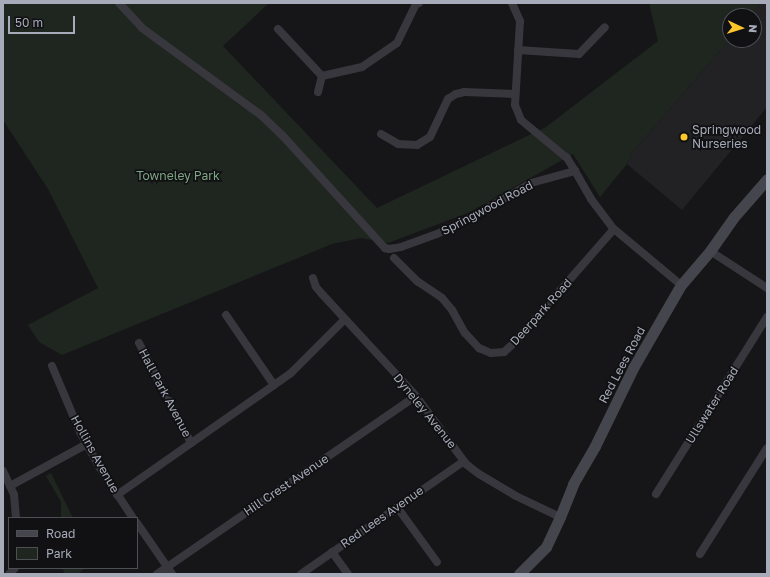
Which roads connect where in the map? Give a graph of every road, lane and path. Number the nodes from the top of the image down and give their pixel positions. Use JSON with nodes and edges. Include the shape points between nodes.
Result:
{"nodes":[{"id":1,"x":119,"y":3,"type":"edge"},
{"id":2,"x":417,"y":3,"type":"edge"},
{"id":3,"x":512,"y":3,"type":"edge"},
{"id":4,"x":605,"y":27,"type":"dead end"},
{"id":5,"x":278,"y":29,"type":"dead end"},
{"id":6,"x":518,"y":50,"type":"junction"},
{"id":7,"x":322,"y":76,"type":"junction"},
{"id":8,"x":318,"y":92,"type":"dead end"},
{"id":9,"x":515,"y":94,"type":"junction"},
{"id":10,"x":381,"y":134,"type":"dead end"},
{"id":11,"x":575,"y":171,"type":"junction"},
{"id":12,"x":767,"y":179,"type":"edge"},
{"id":13,"x":614,"y":229,"type":"junction"},
{"id":14,"x":710,"y":251,"type":"junction"},
{"id":15,"x":394,"y":258,"type":"dead end"},
{"id":16,"x":313,"y":278,"type":"dead end"},
{"id":17,"x":681,"y":285,"type":"junction"},
{"id":18,"x":767,"y":288,"type":"edge"},
{"id":19,"x":226,"y":315,"type":"dead end"},
{"id":20,"x":767,"y":317,"type":"edge"},
{"id":21,"x":345,"y":320,"type":"junction"},
{"id":22,"x":139,"y":344,"type":"dead end"},
{"id":23,"x":52,"y":366,"type":"dead end"},
{"id":24,"x":274,"y":385,"type":"junction"},
{"id":25,"x":416,"y":396,"type":"junction"},
{"id":26,"x":192,"y":443,"type":"junction"},
{"id":27,"x":87,"y":444,"type":"junction"},
{"id":28,"x":767,"y":448,"type":"edge"},
{"id":29,"x":464,"y":461,"type":"junction"},
{"id":30,"x":3,"y":471,"type":"edge"},
{"id":31,"x":10,"y":486,"type":"junction"},
{"id":32,"x":117,"y":494,"type":"junction"},
{"id":33,"x":656,"y":494,"type":"dead end"},
{"id":34,"x":397,"y":507,"type":"junction"},
{"id":35,"x":16,"y":517,"type":"edge"},
{"id":36,"x":132,"y":517,"type":"edge"},
{"id":37,"x":560,"y":517,"type":"junction"},
{"id":38,"x":138,"y":524,"type":"edge"},
{"id":39,"x":332,"y":552,"type":"junction"},
{"id":40,"x":700,"y":554,"type":"dead end"},
{"id":41,"x":437,"y":562,"type":"dead end"},
{"id":42,"x":169,"y":570,"type":"edge"},
{"id":43,"x":157,"y":574,"type":"edge"},
{"id":44,"x":301,"y":574,"type":"edge"},
{"id":45,"x":348,"y":574,"type":"edge"},
{"id":46,"x":519,"y":574,"type":"edge"}],
"edges":[{"from":1,"to":11,"type":"street","name":"Springwood Road","via":[[142,28],[261,115],[385,248],[401,247],[437,234],[531,183]]},
{"from":2,"to":7,"type":"street","via":[[397,43],[362,67]]},
{"from":3,"to":6,"type":"street","via":[[520,21]]},
{"from":4,"to":6,"type":"street","via":[[579,54]]},
{"from":5,"to":7,"type":"street"},
{"from":6,"to":9,"type":"street"},
{"from":7,"to":8,"type":"street"},
{"from":9,"to":10,"type":"street","via":[[456,94],[448,99],[430,137],[417,145],[398,144]]},
{"from":9,"to":11,"type":"street","via":[[515,105],[521,120],[567,158]]},
{"from":11,"to":13,"type":"street","via":[[591,199]]},
{"from":12,"to":14,"type":"street","name":"Red Lees Road","via":[[734,216]]},
{"from":13,"to":15,"type":"street","name":"Deerpark Road","via":[[504,352],[491,353],[479,348],[465,333],[442,298],[417,281]]},
{"from":13,"to":17,"type":"street"},
{"from":14,"to":17,"type":"street","name":"Red Lees Road"},
{"from":14,"to":18,"type":"street"},
{"from":16,"to":21,"type":"street","name":"Dyneley Avenue","via":[[316,287]]},
{"from":17,"to":37,"type":"street","name":"Red Lees Road","via":[[633,368],[595,446],[573,484]]},
{"from":19,"to":24,"type":"street"},
{"from":20,"to":33,"type":"street","name":"Ullswater Road"},
{"from":21,"to":24,"type":"street","name":"Hall Park Avenue","via":[[291,373]]},
{"from":21,"to":25,"type":"street","name":"Dyneley Avenue"},
{"from":22,"to":26,"type":"street","name":"Hall Park Avenue"},
{"from":23,"to":27,"type":"street","name":"Hollins Avenue"},
{"from":24,"to":26,"type":"street","name":"Hall Park Avenue"},
{"from":25,"to":29,"type":"street","name":"Dyneley Avenue"},
{"from":25,"to":42,"type":"street","name":"Hill Crest Avenue"},
{"from":26,"to":32,"type":"street","name":"Hall Park Avenue"},
{"from":27,"to":31,"type":"street"},
{"from":27,"to":32,"type":"street","name":"Hollins Avenue"},
{"from":28,"to":40,"type":"street"},
{"from":29,"to":34,"type":"street","name":"Red Lees Avenue"},
{"from":29,"to":37,"type":"street","name":"Dyneley Avenue","via":[[479,474],[516,496]]},
{"from":30,"to":31,"type":"street"},
{"from":31,"to":35,"type":"street","via":[[14,495]]},
{"from":32,"to":36,"type":"street","name":"Hollins Avenue"},
{"from":34,"to":39,"type":"street","name":"Red Lees Avenue"},
{"from":34,"to":41,"type":"street"},
{"from":37,"to":46,"type":"street","name":"Red Lees Road","via":[[546,547]]},
{"from":38,"to":42,"type":"street"},
{"from":39,"to":44,"type":"street","name":"Red Lees Avenue"},
{"from":39,"to":45,"type":"street"},
{"from":42,"to":43,"type":"street","name":"Hill Crest Avenue"}]}
